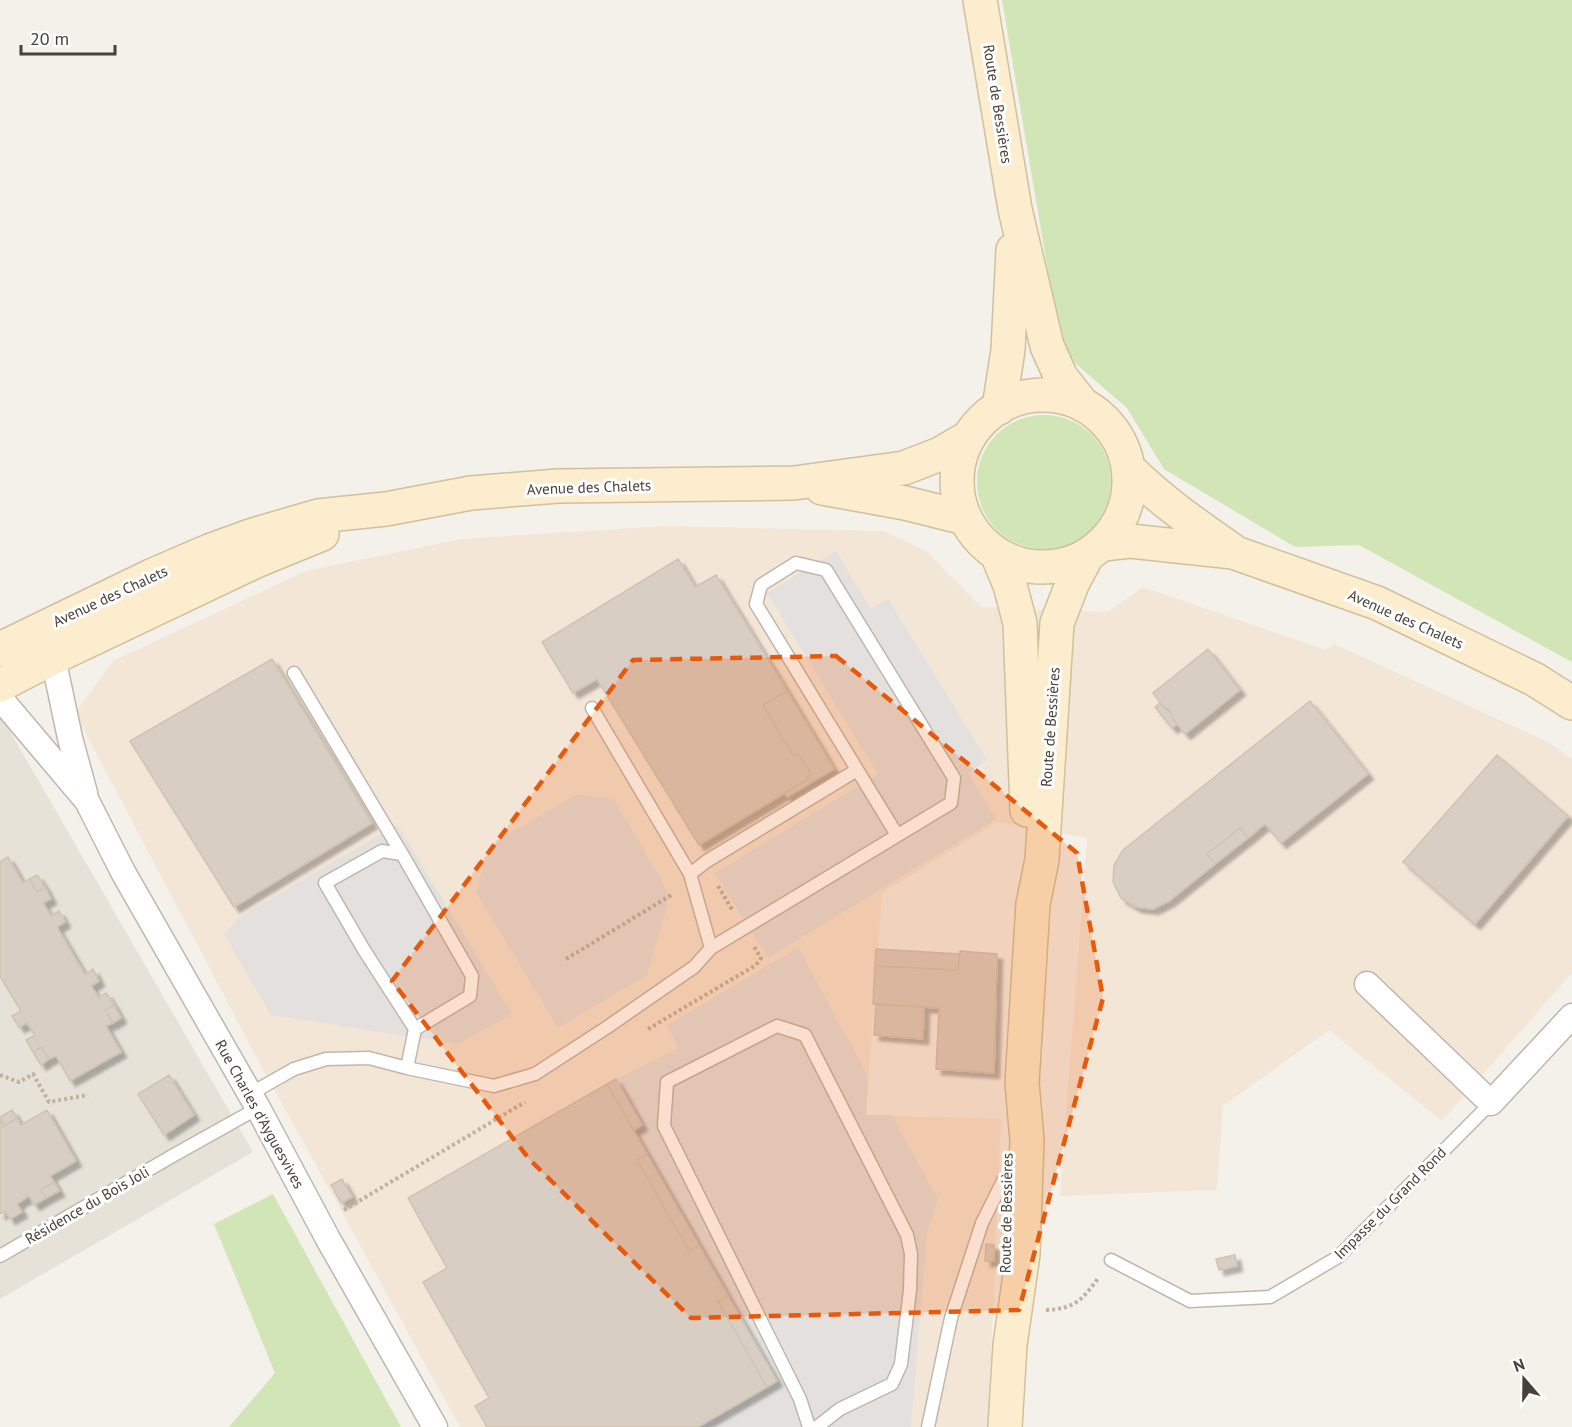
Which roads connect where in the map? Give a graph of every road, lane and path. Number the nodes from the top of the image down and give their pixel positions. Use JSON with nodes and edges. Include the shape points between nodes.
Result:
{"nodes":[{"id":1,"x":980,"y":0,"type":"edge"},
{"id":2,"x":1015,"y":209,"type":"junction"},
{"id":3,"x":1083,"y":405,"type":"junction"},
{"id":4,"x":999,"y":408,"type":"junction"},
{"id":5,"x":969,"y":437,"type":"junction"},
{"id":6,"x":1129,"y":469,"type":"junction"},
{"id":7,"x":794,"y":483,"type":"junction"},
{"id":8,"x":386,"y":509,"type":"junction"},
{"id":9,"x":964,"y":518,"type":"junction"},
{"id":10,"x":1095,"y":550,"type":"junction"},
{"id":11,"x":1233,"y":552,"type":"junction"},
{"id":12,"x":997,"y":554,"type":"junction"},
{"id":13,"x":14,"y":663,"type":"edge"},
{"id":14,"x":294,"y":673,"type":"dead end"},
{"id":15,"x":0,"y":698,"type":"edge"},
{"id":16,"x":1572,"y":703,"type":"edge"},
{"id":17,"x":592,"y":708,"type":"dead end"},
{"id":18,"x":857,"y":770,"type":"junction"},
{"id":19,"x":87,"y":801,"type":"junction"},
{"id":20,"x":897,"y":834,"type":"junction"},
{"id":21,"x":402,"y":854,"type":"junction"},
{"id":22,"x":690,"y":873,"type":"junction"},
{"id":23,"x":1033,"y":904,"type":"junction"},
{"id":24,"x":711,"y":948,"type":"junction"},
{"id":25,"x":1367,"y":984,"type":"dead end"},
{"id":26,"x":1572,"y":1016,"type":"edge"},
{"id":27,"x":415,"y":1029,"type":"junction"},
{"id":28,"x":407,"y":1068,"type":"junction"},
{"id":29,"x":0,"y":1075,"type":"edge"},
{"id":30,"x":1022,"y":1083,"type":"junction"},
{"id":31,"x":88,"y":1095,"type":"dead end"},
{"id":32,"x":254,"y":1101,"type":"junction"},
{"id":33,"x":1491,"y":1103,"type":"junction"},
{"id":34,"x":1004,"y":1179,"type":"junction"},
{"id":35,"x":0,"y":1256,"type":"edge"},
{"id":36,"x":1112,"y":1260,"type":"joint"},
{"id":37,"x":1015,"y":1312,"type":"junction"},
{"id":38,"x":1010,"y":1344,"type":"junction"},
{"id":39,"x":435,"y":1427,"type":"edge"},
{"id":40,"x":809,"y":1427,"type":"edge"},
{"id":41,"x":817,"y":1427,"type":"edge"},
{"id":42,"x":928,"y":1427,"type":"edge"},
{"id":43,"x":1005,"y":1427,"type":"edge"}],
"edges":[{"from":1,"to":2,"type":"main road","name":"Route de Bessières"},
{"from":2,"to":3,"type":"main road","name":"Route de Bessières","via":[[1047,346],[1061,376]]},
{"from":2,"to":4,"type":"main road","name":"Route de Bessières","via":[[1008,350]]},
{"from":3,"to":4,"type":"main road","name":"Route de Bessières","via":[[1067,399],[1032,396]]},
{"from":3,"to":6,"type":"main road","name":"Route de Bessières","via":[[1114,432]]},
{"from":4,"to":5,"type":"main road","name":"Route de Bessières"},
{"from":5,"to":7,"type":"main road","name":"Avenue des Chalets","via":[[904,468]]},
{"from":5,"to":9,"type":"main road","name":"Route de Bessières","via":[[960,456],[957,477]]},
{"from":6,"to":10,"type":"main road","name":"Route de Bessières","via":[[1122,517]]},
{"from":6,"to":11,"type":"main road","name":"Avenue des Chalets","via":[[1177,512]]},
{"from":7,"to":8,"type":"main road","name":"Avenue des Chalets","via":[[558,486],[471,493]]},
{"from":7,"to":9,"type":"main road","name":"Avenue des Chalets"},
{"from":8,"to":13,"type":"main road","name":"Avenue des Chalets"},
{"from":8,"to":13,"type":"main road","name":"Avenue des Chalets","via":[[318,516],[220,547],[151,576]]},
{"from":9,"to":12,"type":"main road","name":"Route de Bessières"},
{"from":10,"to":11,"type":"main road","name":"Avenue des Chalets","via":[[1130,541]]},
{"from":10,"to":12,"type":"main road","name":"Route de Bessières","via":[[1065,565],[1042,568],[1019,564]]},
{"from":10,"to":23,"type":"main road","name":"Route de Bessières","via":[[1072,582],[1057,623],[1042,860]]},
{"from":11,"to":16,"type":"main road","name":"Avenue des Chalets","via":[[1377,603],[1534,679]]},
{"from":12,"to":23,"type":"main road","name":"Route de Bessières","via":[[1020,623]]},
{"from":13,"to":19,"type":"street","name":"Rue Charles d'Ayguesvives","via":[[55,667]]},
{"from":14,"to":21,"type":"lane"},
{"from":15,"to":19,"type":"street","name":"Rue Charles d'Ayguesvives"},
{"from":17,"to":22,"type":"lane"},
{"from":18,"to":20,"type":"lane"},
{"from":18,"to":20,"type":"lane","name":"Résidence du Bois Joli","via":[[756,604],[761,585],[796,563],[826,570],[954,778],[951,803]]},
{"from":18,"to":22,"type":"lane"},
{"from":19,"to":32,"type":"street","name":"Rue Charles d'Ayguesvives"},
{"from":20,"to":24,"type":"lane","name":"Résidence du Bois Joli"},
{"from":21,"to":27,"type":"lane","via":[[472,976],[470,996]]},
{"from":21,"to":27,"type":"lane","via":[[382,851],[325,883],[363,951]]},
{"from":22,"to":24,"type":"lane"},
{"from":23,"to":30,"type":"main road","name":"Route de Bessières"},
{"from":24,"to":28,"type":"lane","name":"Résidence du Bois Joli","via":[[694,967],[535,1074],[494,1086]]},
{"from":25,"to":33,"type":"street"},
{"from":26,"to":33,"type":"street","name":"Impasse du Grand Rond"},
{"from":27,"to":28,"type":"lane"},
{"from":28,"to":32,"type":"lane","name":"Résidence du Bois Joli","via":[[369,1058],[326,1059],[294,1069]]},
{"from":29,"to":31,"type":"path","via":[[19,1082],[33,1074],[49,1102]]},
{"from":30,"to":34,"type":"main road","name":"Route de Bessières","via":[[1007,1140]]},
{"from":30,"to":37,"type":"main road","name":"Route de Bessières","via":[[1027,1140],[1023,1254]]},
{"from":32,"to":35,"type":"lane","name":"Résidence du Bois Joli","via":[[174,1155]]},
{"from":32,"to":39,"type":"street","name":"Rue Charles d'Ayguesvives"},
{"from":33,"to":36,"type":"lane","name":"Impasse du Grand Rond","via":[[1338,1257],[1270,1297],[1191,1301]]},
{"from":34,"to":38,"type":"main road","name":"Route de Bessières"},
{"from":34,"to":42,"type":"lane","via":[[982,1223],[951,1318]]},
{"from":36,"to":37,"type":"path","via":[[1083,1299],[1063,1310]]},
{"from":37,"to":38,"type":"main road","name":"Route de Bessières"},
{"from":38,"to":43,"type":"main road","name":"Route de Bessières"},
{"from":40,"to":41,"type":"lane","via":[[800,1399],[664,1126],[666,1082],[777,1026],[806,1035],[907,1235],[911,1254],[901,1364],[892,1384],[840,1409]]}]}
